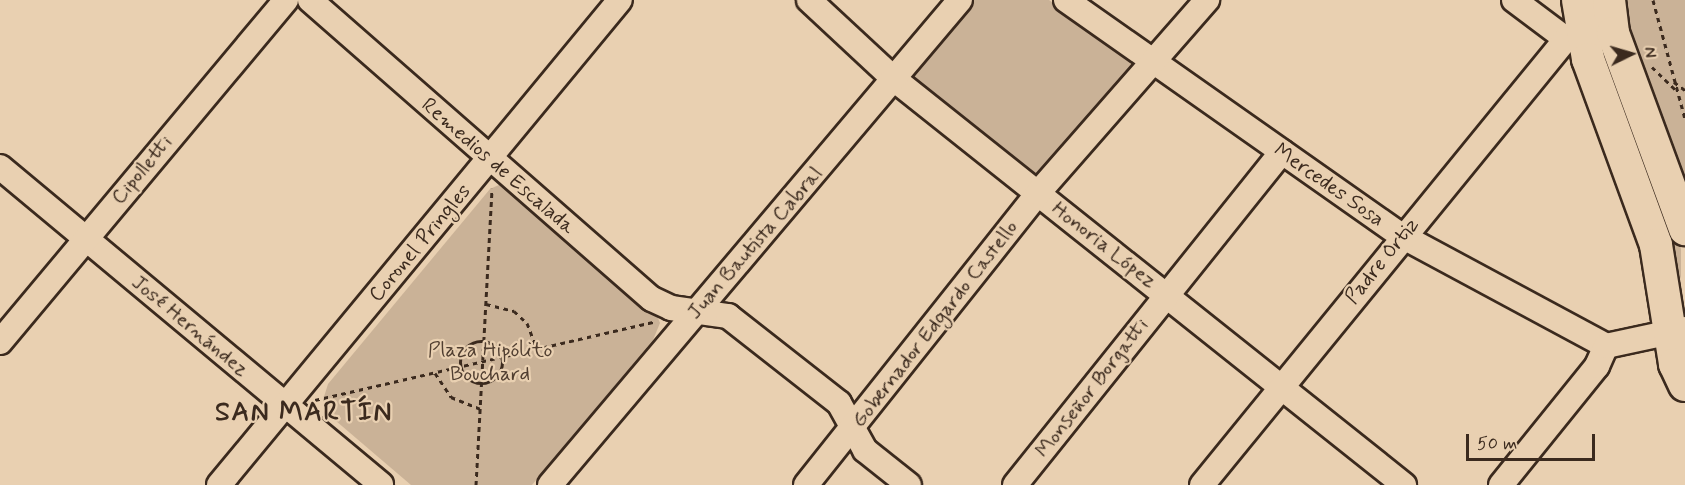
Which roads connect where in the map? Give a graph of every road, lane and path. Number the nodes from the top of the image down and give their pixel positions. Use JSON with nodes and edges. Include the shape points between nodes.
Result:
{"nodes":[{"id":1,"x":286,"y":0,"type":"edge"},
{"id":2,"x":310,"y":0,"type":"edge"},
{"id":3,"x":620,"y":0,"type":"edge"},
{"id":4,"x":809,"y":0,"type":"edge"},
{"id":5,"x":960,"y":0,"type":"edge"},
{"id":6,"x":1066,"y":0,"type":"edge"},
{"id":7,"x":1207,"y":0,"type":"edge"},
{"id":8,"x":1514,"y":0,"type":"edge"},
{"id":9,"x":1578,"y":0,"type":"edge"},
{"id":10,"x":1609,"y":0,"type":"edge"},
{"id":11,"x":1653,"y":0,"type":"edge"},
{"id":12,"x":1587,"y":37,"type":"junction"},
{"id":13,"x":1153,"y":61,"type":"junction"},
{"id":14,"x":894,"y":79,"type":"junction"},
{"id":15,"x":1674,"y":82,"type":"junction"},
{"id":16,"x":1685,"y":90,"type":"edge"},
{"id":17,"x":1685,"y":119,"type":"edge"},
{"id":18,"x":1282,"y":152,"type":"junction"},
{"id":19,"x":491,"y":161,"type":"junction"},
{"id":20,"x":0,"y":167,"type":"edge"},
{"id":21,"x":1038,"y":193,"type":"junction"},
{"id":22,"x":1685,"y":229,"type":"edge"},
{"id":23,"x":1402,"y":236,"type":"junction"},
{"id":24,"x":85,"y":238,"type":"junction"},
{"id":25,"x":1166,"y":294,"type":"junction"},
{"id":26,"x":486,"y":304,"type":"junction"},
{"id":27,"x":696,"y":311,"type":"junction"},
{"id":28,"x":661,"y":321,"type":"dead end"},
{"id":29,"x":1678,"y":330,"type":"edge"},
{"id":30,"x":0,"y":342,"type":"edge"},
{"id":31,"x":484,"y":342,"type":"junction"},
{"id":32,"x":1606,"y":346,"type":"junction"},
{"id":33,"x":537,"y":349,"type":"junction"},
{"id":34,"x":502,"y":358,"type":"junction"},
{"id":35,"x":483,"y":362,"type":"junction"},
{"id":36,"x":461,"y":367,"type":"junction"},
{"id":37,"x":435,"y":373,"type":"junction"},
{"id":38,"x":482,"y":383,"type":"junction"},
{"id":39,"x":1685,"y":385,"type":"edge"},
{"id":40,"x":1280,"y":387,"type":"junction"},
{"id":41,"x":285,"y":406,"type":"junction"},
{"id":42,"x":480,"y":409,"type":"junction"},
{"id":43,"x":853,"y":428,"type":"junction"},
{"id":44,"x":219,"y":485,"type":"edge"},
{"id":45,"x":381,"y":485,"type":"edge"},
{"id":46,"x":476,"y":485,"type":"edge"},
{"id":47,"x":550,"y":485,"type":"edge"},
{"id":48,"x":806,"y":485,"type":"edge"},
{"id":49,"x":909,"y":485,"type":"edge"},
{"id":50,"x":1015,"y":485,"type":"edge"},
{"id":51,"x":1202,"y":485,"type":"edge"},
{"id":52,"x":1404,"y":485,"type":"edge"},
{"id":53,"x":1501,"y":485,"type":"edge"}],
"edges":[{"from":1,"to":24,"type":"street","name":"Cipolletti"},
{"from":2,"to":19,"type":"street","name":"Remedios de Escalada"},
{"from":3,"to":19,"type":"street","name":"Coronel Pringles"},
{"from":4,"to":14,"type":"street","name":"Honoria López"},
{"from":5,"to":14,"type":"street","name":"Juan Bautista Cabral"},
{"from":6,"to":13,"type":"street","name":"Mercedes Sosa"},
{"from":7,"to":13,"type":"street","name":"Gobernador Edgardo Castello"},
{"from":8,"to":12,"type":"street"},
{"from":9,"to":12,"type":"main road"},
{"from":10,"to":12,"type":"main road"},
{"from":11,"to":15,"type":"path"},
{"from":12,"to":22,"type":"main road"},
{"from":12,"to":23,"type":"street","name":"Padre Ortiz"},
{"from":12,"to":29,"type":"main road","via":[[1656,245]]},
{"from":13,"to":18,"type":"street","name":"Mercedes Sosa"},
{"from":13,"to":21,"type":"street","name":"Gobernador Edgardo Castello"},
{"from":14,"to":21,"type":"street","name":"Honoria López"},
{"from":14,"to":27,"type":"street","name":"Juan Bautista Cabral"},
{"from":15,"to":16,"type":"path"},
{"from":15,"to":17,"type":"path"},
{"from":18,"to":23,"type":"street","name":"Mercedes Sosa"},
{"from":18,"to":25,"type":"street","name":"Monseñor Borgatti"},
{"from":19,"to":26,"type":"path"},
{"from":19,"to":27,"type":"street","name":"Remedios de Escalada","via":[[652,298]]},
{"from":19,"to":41,"type":"street","name":"Coronel Pringles"},
{"from":20,"to":24,"type":"street","name":"José Hernández"},
{"from":21,"to":25,"type":"street","name":"Honoria López"},
{"from":21,"to":43,"type":"street","name":"Gobernador Edgardo Castello"},
{"from":23,"to":32,"type":"street","name":"Mercedes Sosa"},
{"from":23,"to":40,"type":"street","name":"Padre Ortiz"},
{"from":24,"to":30,"type":"street","name":"Cipolletti"},
{"from":24,"to":41,"type":"street","name":"José Hernández"},
{"from":25,"to":40,"type":"street","name":"Honoria López"},
{"from":25,"to":50,"type":"street","name":"Monseñor Borgatti"},
{"from":26,"to":31,"type":"path"},
{"from":26,"to":33,"type":"path","via":[[514,311],[527,323]]},
{"from":27,"to":43,"type":"street","name":"Remedios de Escalada","via":[[729,316],[838,403]]},
{"from":27,"to":47,"type":"street","name":"Juan Bautista Cabral"},
{"from":28,"to":33,"type":"path"},
{"from":29,"to":32,"type":"street"},
{"from":29,"to":39,"type":"main road","via":[[1675,364]]},
{"from":31,"to":34,"type":"path"},
{"from":31,"to":35,"type":"path"},
{"from":31,"to":36,"type":"path","via":[[464,351]]},
{"from":32,"to":53,"type":"street","via":[[1597,366]]},
{"from":33,"to":34,"type":"path"},
{"from":34,"to":35,"type":"path"},
{"from":34,"to":38,"type":"path","via":[[497,376]]},
{"from":35,"to":36,"type":"path"},
{"from":35,"to":38,"type":"path"},
{"from":36,"to":37,"type":"path"},
{"from":36,"to":38,"type":"path","via":[[471,380]]},
{"from":37,"to":41,"type":"path"},
{"from":37,"to":42,"type":"path","via":[[451,397]]},
{"from":38,"to":42,"type":"path"},
{"from":40,"to":51,"type":"street","name":"Padre Ortiz"},
{"from":40,"to":52,"type":"street","name":"Honoria López"},
{"from":41,"to":44,"type":"street","name":"Coronel Pringles"},
{"from":41,"to":45,"type":"street","name":"José Hernández"},
{"from":42,"to":46,"type":"path"},
{"from":43,"to":48,"type":"street","name":"Gobernador Edgardo Castello"},
{"from":43,"to":49,"type":"street","name":"Remedios de Escalada","via":[[865,450]]}]}
